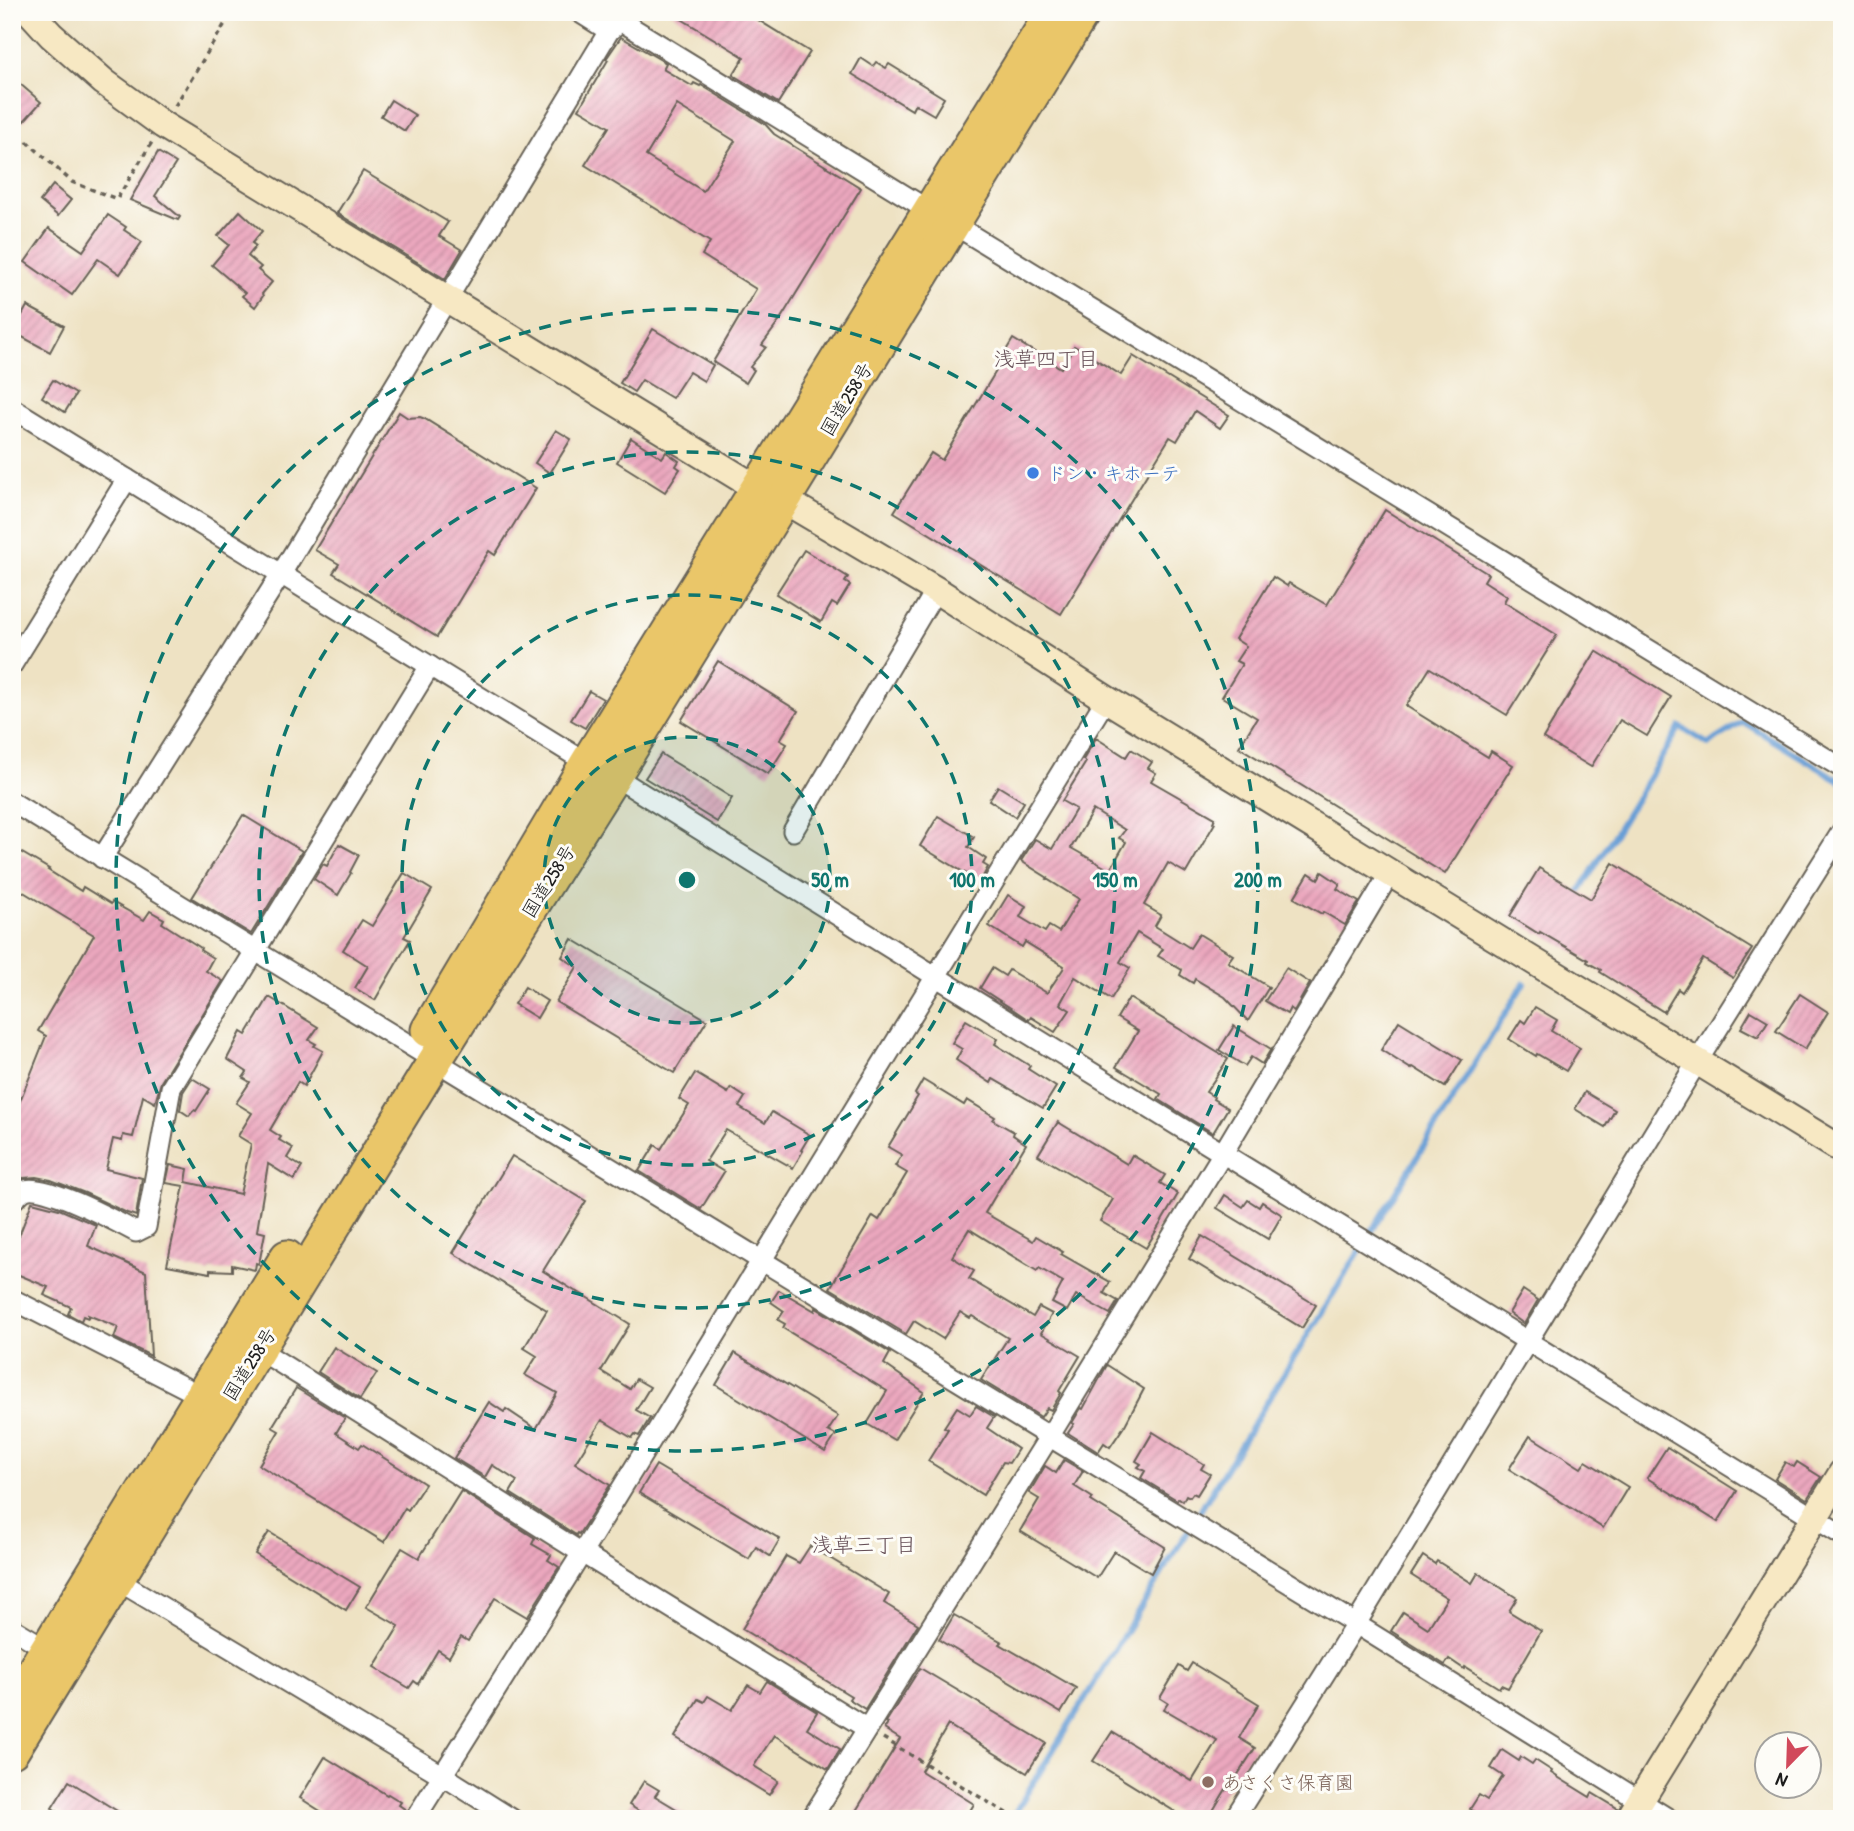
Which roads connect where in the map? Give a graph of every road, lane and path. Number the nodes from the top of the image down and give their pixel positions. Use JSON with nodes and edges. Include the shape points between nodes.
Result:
{"nodes":[{"id":1,"x":30,"y":12,"type":"edge"},
{"id":2,"x":579,"y":12,"type":"edge"},
{"id":3,"x":1053,"y":12,"type":"edge"},
{"id":4,"x":1083,"y":12,"type":"edge"},
{"id":5,"x":618,"y":21,"type":"edge"},
{"id":6,"x":942,"y":217,"type":"junction"},
{"id":7,"x":447,"y":298,"type":"junction"},
{"id":8,"x":13,"y":410,"type":"edge"},
{"id":9,"x":127,"y":479,"type":"junction"},
{"id":10,"x":771,"y":495,"type":"junction"},
{"id":11,"x":281,"y":574,"type":"junction"},
{"id":12,"x":936,"y":590,"type":"junction"},
{"id":13,"x":12,"y":665,"type":"edge"},
{"id":14,"x":430,"y":666,"type":"junction"},
{"id":15,"x":1106,"y":699,"type":"junction"},
{"id":16,"x":1842,"y":768,"type":"edge"},
{"id":17,"x":601,"y":769,"type":"junction"},
{"id":18,"x":12,"y":802,"type":"edge"},
{"id":19,"x":793,"y":831,"type":"dead end"},
{"id":20,"x":1842,"y":831,"type":"edge"},
{"id":21,"x":103,"y":858,"type":"junction"},
{"id":22,"x":1390,"y":873,"type":"junction"},
{"id":23,"x":254,"y":951,"type":"junction"},
{"id":24,"x":935,"y":976,"type":"junction"},
{"id":25,"x":425,"y":1056,"type":"junction"},
{"id":26,"x":1697,"y":1062,"type":"junction"},
{"id":27,"x":1842,"y":1150,"type":"edge"},
{"id":28,"x":1223,"y":1153,"type":"junction"},
{"id":29,"x":12,"y":1201,"type":"edge"},
{"id":30,"x":760,"y":1261,"type":"junction"},
{"id":31,"x":12,"y":1299,"type":"edge"},
{"id":32,"x":1527,"y":1342,"type":"junction"},
{"id":33,"x":258,"y":1349,"type":"junction"},
{"id":34,"x":201,"y":1396,"type":"junction"},
{"id":35,"x":1049,"y":1437,"type":"junction"},
{"id":36,"x":1842,"y":1473,"type":"edge"},
{"id":37,"x":1814,"y":1518,"type":"junction"},
{"id":38,"x":1842,"y":1535,"type":"edge"},
{"id":39,"x":582,"y":1553,"type":"junction"},
{"id":40,"x":117,"y":1580,"type":"junction"},
{"id":41,"x":1356,"y":1624,"type":"junction"},
{"id":42,"x":12,"y":1628,"type":"edge"},
{"id":43,"x":47,"y":1649,"type":"junction"},
{"id":44,"x":12,"y":1706,"type":"edge"},
{"id":45,"x":866,"y":1728,"type":"junction"},
{"id":46,"x":12,"y":1751,"type":"edge"},
{"id":47,"x":442,"y":1775,"type":"junction"},
{"id":48,"x":1634,"y":1810,"type":"edge"},
{"id":49,"x":415,"y":1819,"type":"edge"},
{"id":50,"x":512,"y":1819,"type":"edge"},
{"id":51,"x":811,"y":1819,"type":"edge"},
{"id":52,"x":1016,"y":1819,"type":"edge"},
{"id":53,"x":1234,"y":1819,"type":"edge"},
{"id":54,"x":1669,"y":1819,"type":"edge"}],
"edges":[{"from":1,"to":7,"type":"street","via":[[104,82],[163,125]]},
{"from":2,"to":5,"type":"street"},
{"from":3,"to":6,"type":"highway","name":"国道258号"},
{"from":4,"to":6,"type":"highway","name":"国道258号"},
{"from":5,"to":6,"type":"street"},
{"from":5,"to":7,"type":"street"},
{"from":6,"to":10,"type":"highway","name":"国道258号"},
{"from":6,"to":16,"type":"street"},
{"from":7,"to":10,"type":"street"},
{"from":7,"to":11,"type":"street"},
{"from":8,"to":9,"type":"street"},
{"from":9,"to":11,"type":"street"},
{"from":9,"to":13,"type":"street"},
{"from":10,"to":12,"type":"street"},
{"from":10,"to":17,"type":"highway","name":"国道258号"},
{"from":11,"to":14,"type":"street"},
{"from":11,"to":21,"type":"street"},
{"from":12,"to":15,"type":"street"},
{"from":12,"to":19,"type":"street"},
{"from":14,"to":17,"type":"street"},
{"from":14,"to":23,"type":"street"},
{"from":15,"to":22,"type":"street"},
{"from":15,"to":24,"type":"street"},
{"from":17,"to":24,"type":"street"},
{"from":17,"to":25,"type":"highway","name":"国道258号"},
{"from":18,"to":21,"type":"street"},
{"from":20,"to":26,"type":"street"},
{"from":21,"to":23,"type":"street"},
{"from":22,"to":26,"type":"street"},
{"from":22,"to":28,"type":"street"},
{"from":23,"to":25,"type":"street"},
{"from":23,"to":29,"type":"street","via":[[171,1088],[146,1227],[136,1232],[91,1208],[38,1189],[25,1190]]},
{"from":24,"to":28,"type":"street"},
{"from":24,"to":30,"type":"street"},
{"from":25,"to":30,"type":"street"},
{"from":25,"to":33,"type":"highway","name":"国道258号"},
{"from":25,"to":34,"type":"highway","name":"国道258号"},
{"from":26,"to":27,"type":"street"},
{"from":26,"to":32,"type":"street"},
{"from":28,"to":32,"type":"street"},
{"from":28,"to":35,"type":"street"},
{"from":30,"to":35,"type":"street"},
{"from":30,"to":39,"type":"street"},
{"from":31,"to":34,"type":"street"},
{"from":32,"to":37,"type":"street"},
{"from":32,"to":41,"type":"street"},
{"from":33,"to":39,"type":"street"},
{"from":33,"to":40,"type":"highway","name":"国道258号"},
{"from":34,"to":43,"type":"highway","name":"国道258号"},
{"from":35,"to":41,"type":"street"},
{"from":35,"to":45,"type":"street"},
{"from":36,"to":37,"type":"street"},
{"from":37,"to":38,"type":"street"},
{"from":37,"to":48,"type":"street"},
{"from":39,"to":45,"type":"street"},
{"from":39,"to":47,"type":"street"},
{"from":40,"to":46,"type":"highway","name":"国道258号"},
{"from":40,"to":47,"type":"street"},
{"from":41,"to":48,"type":"street"},
{"from":41,"to":53,"type":"street"},
{"from":42,"to":43,"type":"street"},
{"from":43,"to":44,"type":"highway","name":"国道258号"},
{"from":45,"to":51,"type":"street"},
{"from":45,"to":52,"type":"path"},
{"from":47,"to":49,"type":"street"},
{"from":47,"to":50,"type":"street"},
{"from":48,"to":54,"type":"street"}]}
